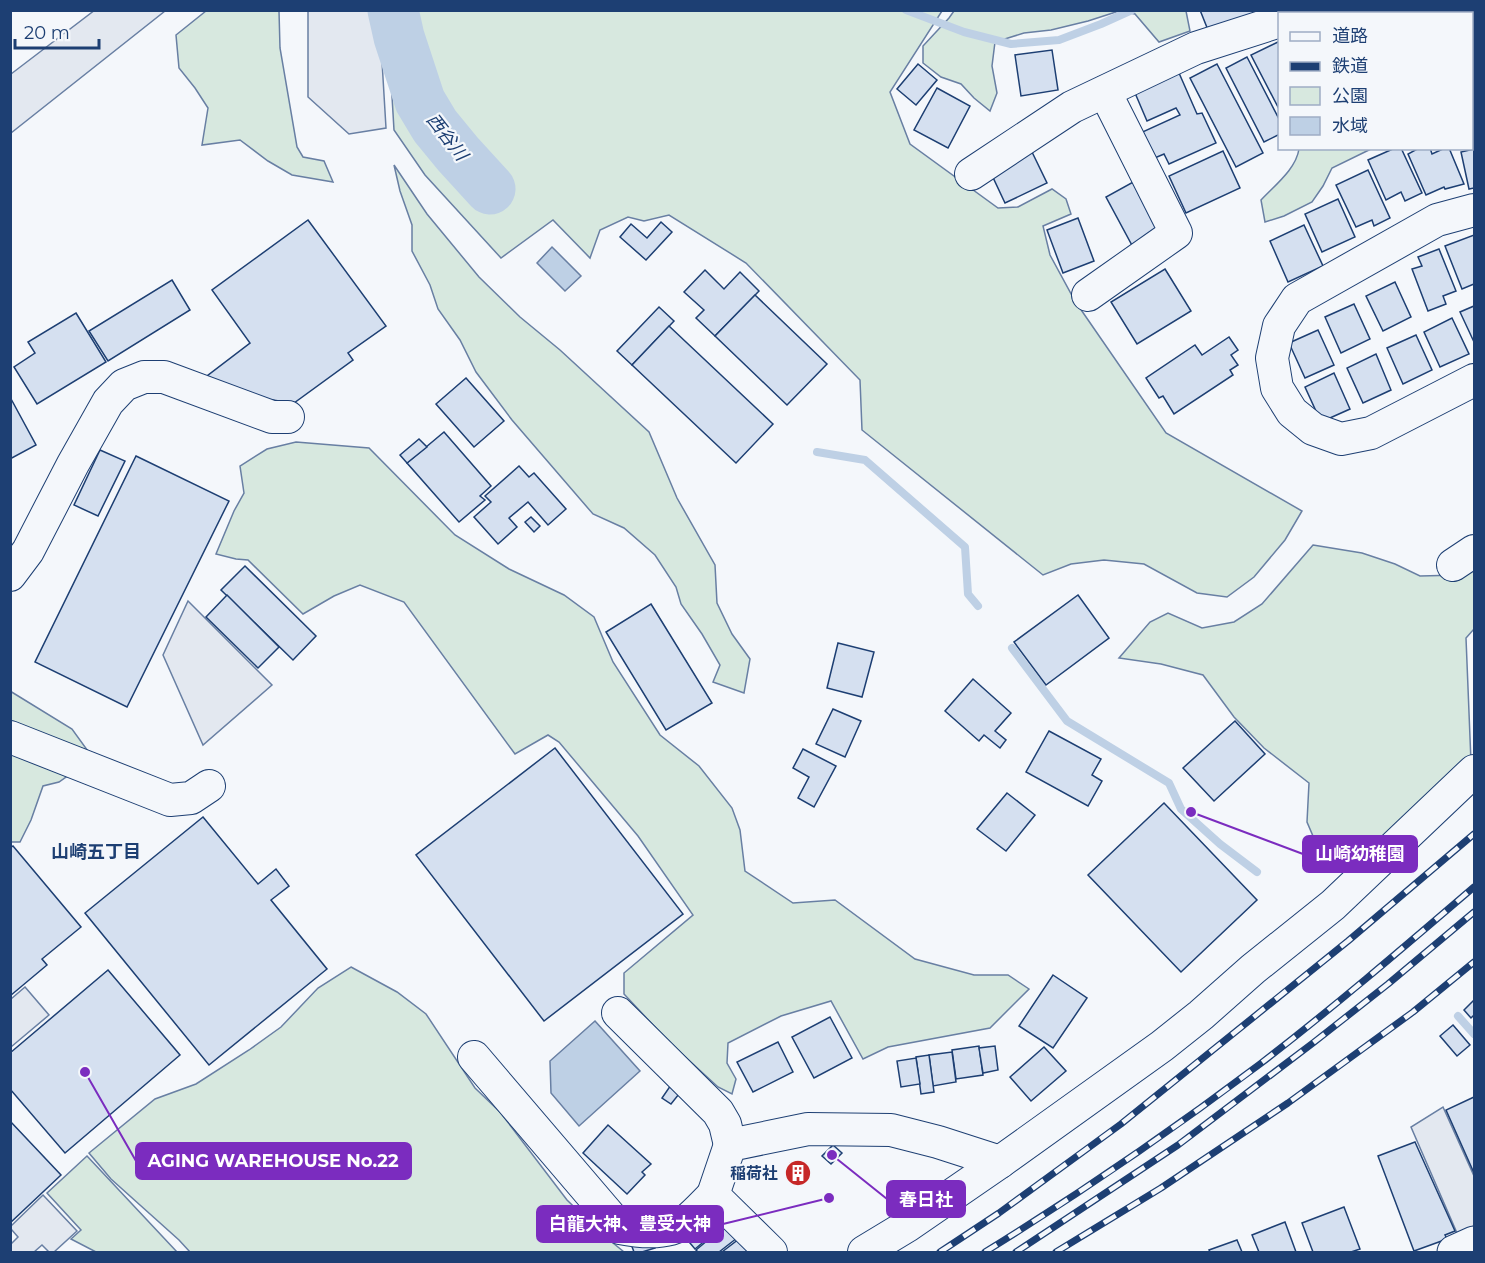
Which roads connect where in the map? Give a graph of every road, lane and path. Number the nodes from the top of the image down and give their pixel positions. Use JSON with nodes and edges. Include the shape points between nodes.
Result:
{"nodes":[{"id":1,"x":1278,"y":22,"type":"edge"},
{"id":2,"x":1105,"y":92,"type":"junction"},
{"id":3,"x":971,"y":174,"type":"dead end"},
{"id":4,"x":1474,"y":210,"type":"edge"},
{"id":5,"x":1088,"y":295,"type":"dead end"},
{"id":6,"x":1474,"y":380,"type":"edge"},
{"id":7,"x":288,"y":417,"type":"dead end"},
{"id":8,"x":10,"y":575,"type":"edge"},
{"id":9,"x":10,"y":737,"type":"edge"},
{"id":10,"x":1474,"y":771,"type":"edge"},
{"id":11,"x":209,"y":786,"type":"dead end"},
{"id":12,"x":618,"y":1013,"type":"dead end"},
{"id":13,"x":474,"y":1057,"type":"dead end"},
{"id":14,"x":730,"y":1145,"type":"junction"},
{"id":15,"x":1000,"y":1162,"type":"junction"},
{"id":16,"x":712,"y":1195,"type":"junction"},
{"id":17,"x":1474,"y":1243,"type":"edge"},
{"id":18,"x":771,"y":1252,"type":"edge"},
{"id":19,"x":864,"y":1252,"type":"edge"},
{"id":20,"x":1454,"y":1252,"type":"edge"}],
"edges":[{"from":1,"to":2,"type":"street","via":[[1196,48]]},
{"from":2,"to":3,"type":"street","via":[[1072,107]]},
{"from":2,"to":5,"type":"street","via":[[1176,233]]},
{"from":4,"to":6,"type":"street","via":[[1437,220],[1297,299],[1279,326],[1272,358],[1277,388],[1292,412],[1313,429],[1341,439],[1371,433]]},
{"from":7,"to":8,"type":"street","via":[[272,417],[164,377],[144,377],[124,385],[108,402],[28,551]]},
{"from":9,"to":11,"type":"street","via":[[170,800],[191,798]]},
{"from":10,"to":15,"type":"street","via":[[1333,905],[1201,1015]]},
{"from":12,"to":14,"type":"street","via":[[718,1112]]},
{"from":13,"to":16,"type":"street","via":[[620,1228],[666,1230],[684,1223]]},
{"from":14,"to":15,"type":"street","via":[[808,1129],[891,1130]]},
{"from":14,"to":16,"type":"street"},
{"from":15,"to":19,"type":"street"},
{"from":16,"to":18,"type":"street"},
{"from":17,"to":20,"type":"main road"}]}
